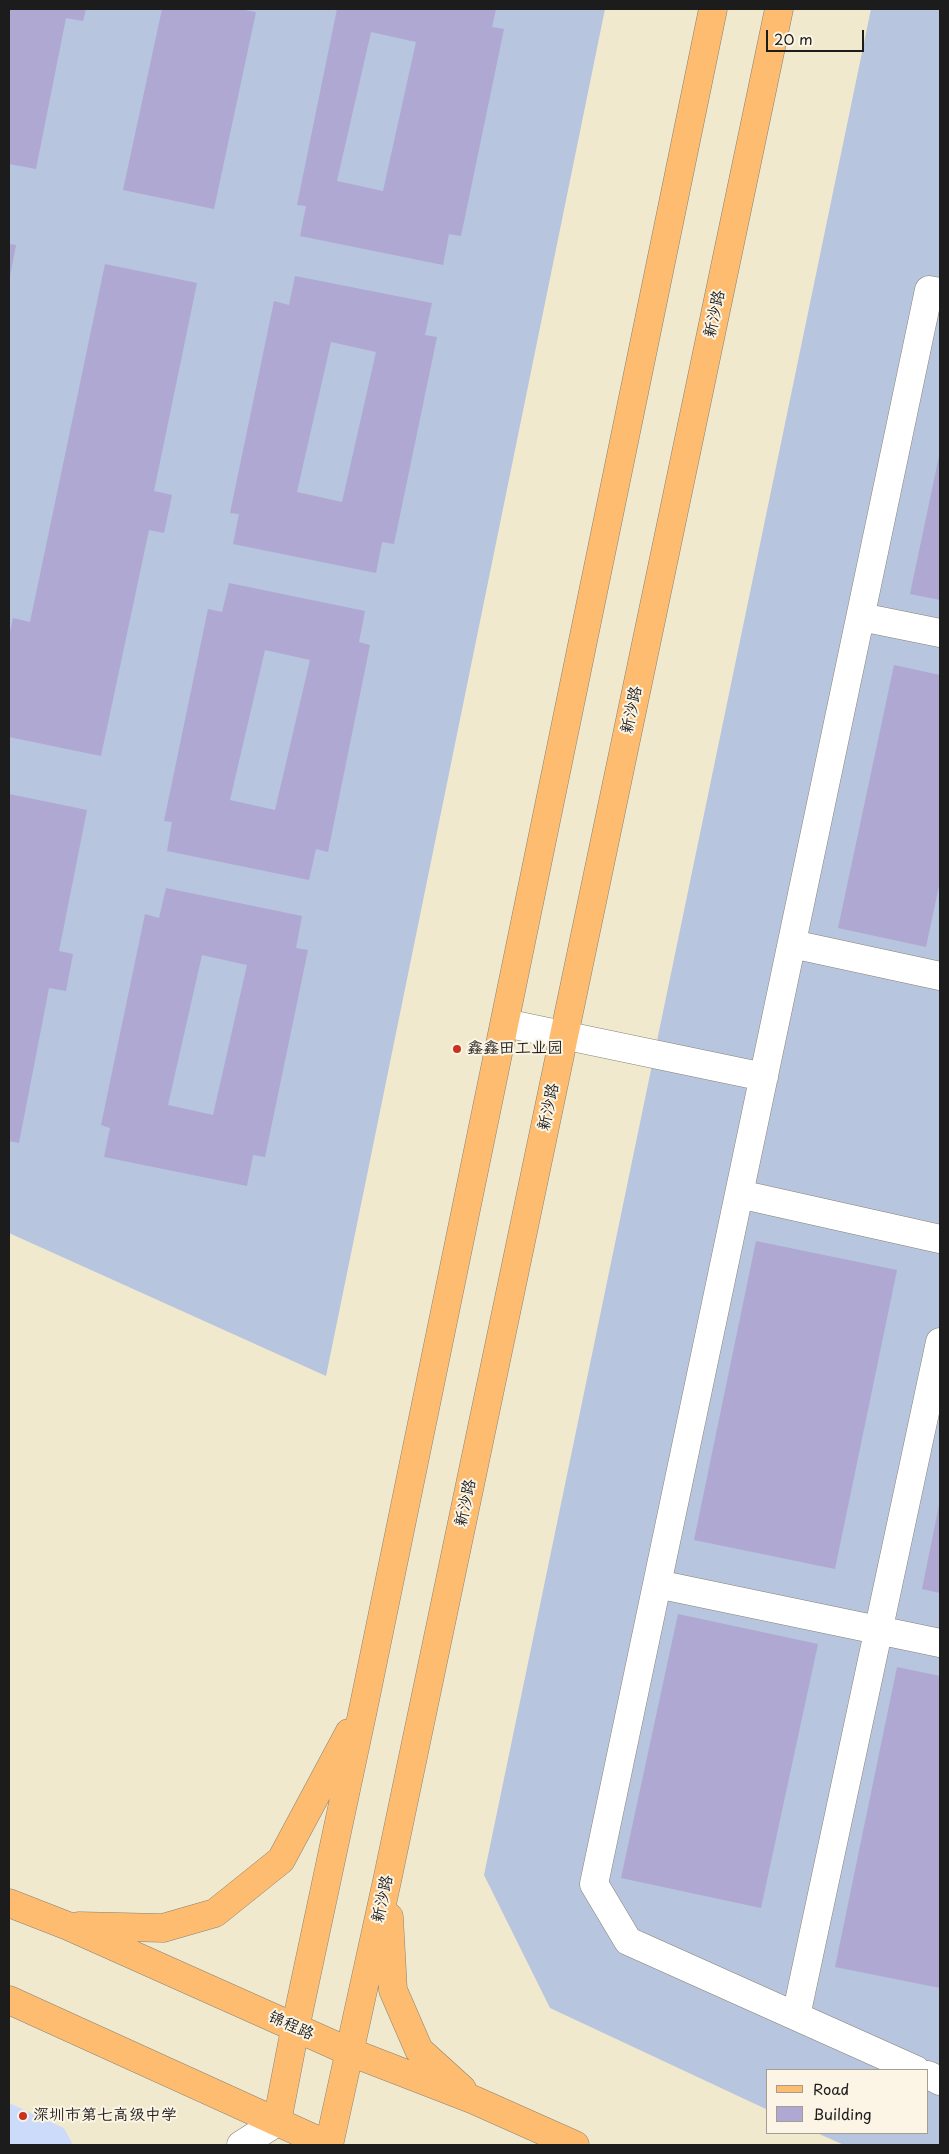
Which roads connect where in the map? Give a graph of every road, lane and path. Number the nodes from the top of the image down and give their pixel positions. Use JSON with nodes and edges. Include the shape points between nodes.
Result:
{"nodes":[{"id":1,"x":713,"y":9,"type":"edge"},
{"id":2,"x":779,"y":9,"type":"edge"},
{"id":3,"x":940,"y":292,"type":"edge"},
{"id":4,"x":861,"y":616,"type":"junction"},
{"id":5,"x":940,"y":633,"type":"edge"},
{"id":6,"x":792,"y":944,"type":"junction"},
{"id":7,"x":940,"y":976,"type":"edge"},
{"id":8,"x":504,"y":1023,"type":"junction"},
{"id":9,"x":564,"y":1036,"type":"junction"},
{"id":10,"x":764,"y":1077,"type":"junction"},
{"id":11,"x":739,"y":1194,"type":"junction"},
{"id":12,"x":940,"y":1239,"type":"edge"},
{"id":13,"x":940,"y":1342,"type":"edge"},
{"id":14,"x":658,"y":1584,"type":"junction"},
{"id":15,"x":878,"y":1630,"type":"junction"},
{"id":16,"x":940,"y":1643,"type":"edge"},
{"id":17,"x":364,"y":1705,"type":"junction"},
{"id":18,"x":387,"y":1881,"type":"junction"},
{"id":19,"x":9,"y":1903,"type":"edge"},
{"id":20,"x":68,"y":1926,"type":"junction"},
{"id":21,"x":9,"y":2000,"type":"edge"},
{"id":22,"x":796,"y":2016,"type":"junction"},
{"id":23,"x":295,"y":2028,"type":"junction"},
{"id":24,"x":350,"y":2052,"type":"junction"},
{"id":25,"x":914,"y":2069,"type":"edge"},
{"id":26,"x":474,"y":2100,"type":"junction"},
{"id":27,"x":278,"y":2122,"type":"junction"},
{"id":28,"x":241,"y":2145,"type":"edge"},
{"id":29,"x":328,"y":2145,"type":"edge"},
{"id":30,"x":575,"y":2145,"type":"edge"}],
"edges":[{"from":1,"to":8,"type":"main road"},
{"from":2,"to":9,"type":"main road","name":"新沙路"},
{"from":3,"to":4,"type":"street","via":[[929,290]]},
{"from":4,"to":5,"type":"street"},
{"from":4,"to":6,"type":"street"},
{"from":6,"to":7,"type":"street"},
{"from":6,"to":10,"type":"street"},
{"from":8,"to":9,"type":"street"},
{"from":8,"to":17,"type":"main road"},
{"from":9,"to":10,"type":"street"},
{"from":9,"to":18,"type":"main road","name":"新沙路"},
{"from":10,"to":11,"type":"street"},
{"from":11,"to":12,"type":"street"},
{"from":11,"to":14,"type":"street"},
{"from":13,"to":15,"type":"street"},
{"from":14,"to":15,"type":"street"},
{"from":14,"to":22,"type":"street","via":[[594,1884],[628,1941]]},
{"from":15,"to":16,"type":"street"},
{"from":15,"to":22,"type":"street"},
{"from":17,"to":20,"type":"main road","via":[[281,1860],[215,1913],[163,1928]]},
{"from":17,"to":23,"type":"main road"},
{"from":18,"to":24,"type":"main road","name":"新沙路"},
{"from":18,"to":26,"type":"main road","via":[[393,1990],[419,2050]]},
{"from":19,"to":20,"type":"main road","name":"锦程路"},
{"from":20,"to":23,"type":"main road","name":"锦程路"},
{"from":21,"to":27,"type":"main road"},
{"from":22,"to":25,"type":"street"},
{"from":23,"to":24,"type":"main road","name":"锦程路"},
{"from":23,"to":27,"type":"main road"},
{"from":24,"to":26,"type":"main road","name":"锦程路"},
{"from":24,"to":29,"type":"main road","name":"新沙路"},
{"from":26,"to":30,"type":"main road","name":"锦程路"},
{"from":27,"to":28,"type":"street"},
{"from":27,"to":29,"type":"main road"}]}
